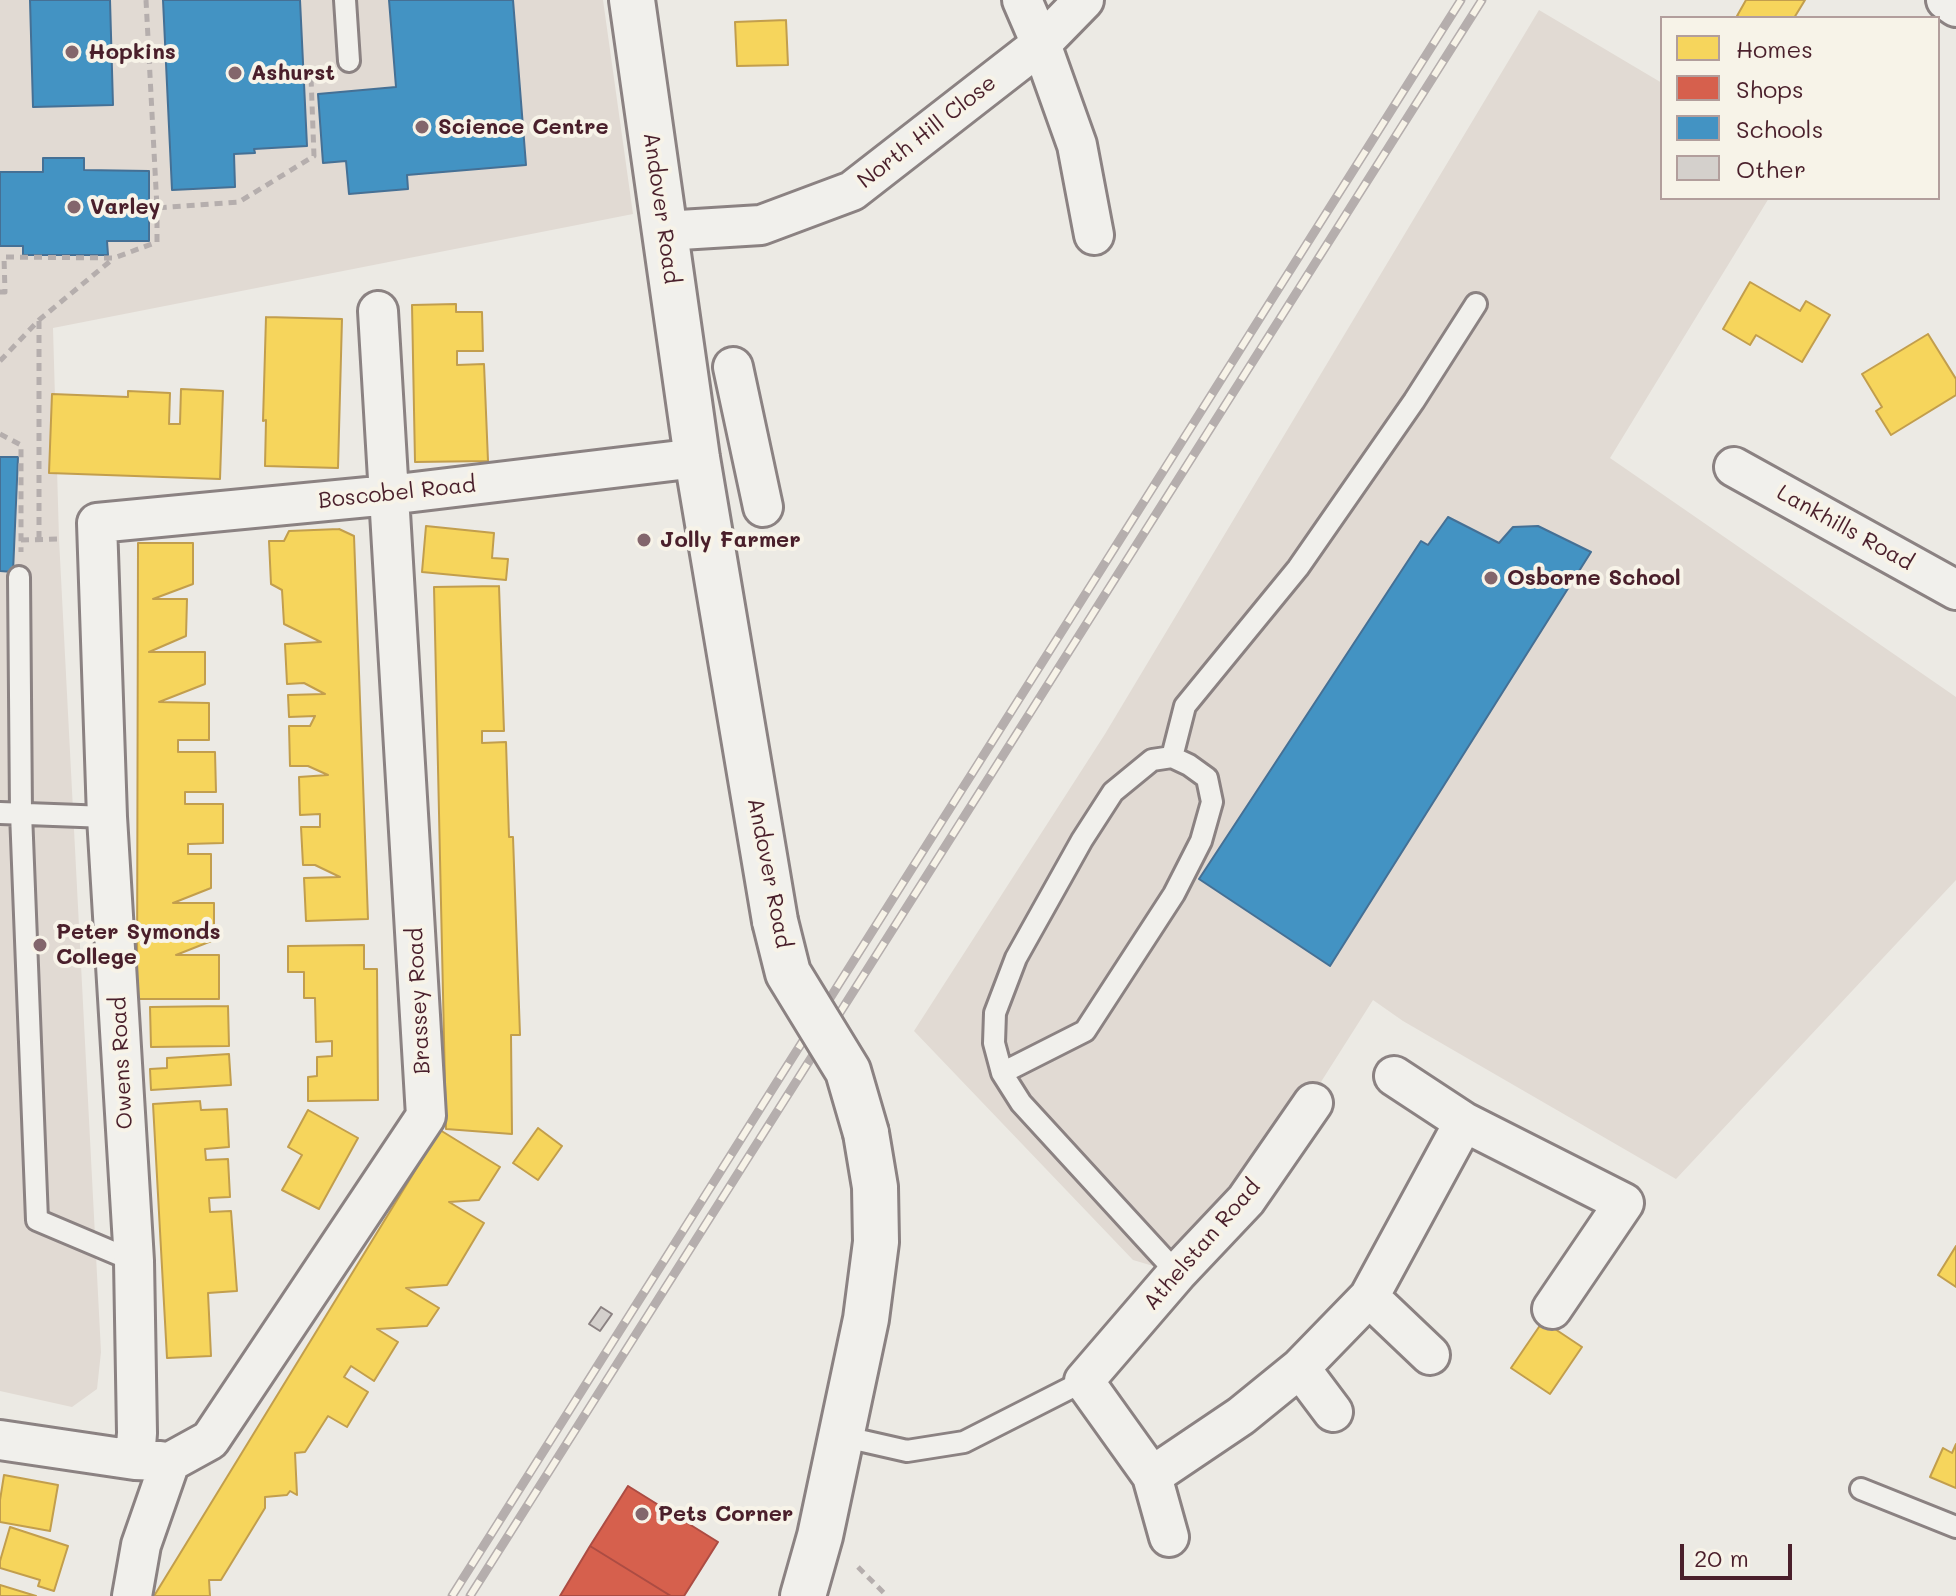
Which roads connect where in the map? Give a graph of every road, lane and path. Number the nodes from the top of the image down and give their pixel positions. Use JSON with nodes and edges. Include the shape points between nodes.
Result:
{"nodes":[{"id":1,"x":146,"y":0,"type":"edge"},
{"id":2,"x":345,"y":0,"type":"edge"},
{"id":3,"x":632,"y":0,"type":"edge"},
{"id":4,"x":1022,"y":0,"type":"edge"},
{"id":5,"x":1084,"y":0,"type":"edge"},
{"id":6,"x":1946,"y":0,"type":"edge"},
{"id":7,"x":1956,"y":7,"type":"edge"},
{"id":8,"x":1041,"y":44,"type":"junction"},
{"id":9,"x":320,"y":60,"type":"dead end"},
{"id":10,"x":349,"y":61,"type":"dead end"},
{"id":11,"x":157,"y":208,"type":"junction"},
{"id":12,"x":664,"y":231,"type":"junction"},
{"id":13,"x":1094,"y":235,"type":"dead end"},
{"id":14,"x":114,"y":258,"type":"junction"},
{"id":15,"x":0,"y":292,"type":"edge"},
{"id":16,"x":1476,"y":304,"type":"dead end"},
{"id":17,"x":378,"y":311,"type":"dead end"},
{"id":18,"x":39,"y":320,"type":"junction"},
{"id":19,"x":0,"y":361,"type":"edge"},
{"id":20,"x":733,"y":367,"type":"dead end"},
{"id":21,"x":743,"y":411,"type":"junction"},
{"id":22,"x":691,"y":415,"type":"junction"},
{"id":23,"x":0,"y":434,"type":"edge"},
{"id":24,"x":697,"y":458,"type":"junction"},
{"id":25,"x":1734,"y":467,"type":"dead end"},
{"id":26,"x":389,"y":495,"type":"junction"},
{"id":27,"x":763,"y":507,"type":"dead end"},
{"id":28,"x":97,"y":523,"type":"joint"},
{"id":29,"x":39,"y":539,"type":"dead end"},
{"id":30,"x":19,"y":577,"type":"joint"},
{"id":31,"x":1956,"y":590,"type":"edge"},
{"id":32,"x":1172,"y":757,"type":"junction"},
{"id":33,"x":0,"y":801,"type":"edge"},
{"id":34,"x":10,"y":813,"type":"edge"},
{"id":35,"x":107,"y":817,"type":"junction"},
{"id":36,"x":1002,"y":1073,"type":"junction"},
{"id":37,"x":1394,"y":1076,"type":"dead end"},
{"id":38,"x":1313,"y":1103,"type":"dead end"},
{"id":39,"x":1464,"y":1122,"type":"junction"},
{"id":40,"x":134,"y":1261,"type":"junction"},
{"id":41,"x":1177,"y":1273,"type":"junction"},
{"id":42,"x":1369,"y":1297,"type":"junction"},
{"id":43,"x":1552,"y":1309,"type":"dead end"},
{"id":44,"x":1430,"y":1355,"type":"dead end"},
{"id":45,"x":1300,"y":1368,"type":"junction"},
{"id":46,"x":1084,"y":1381,"type":"junction"},
{"id":47,"x":1333,"y":1412,"type":"dead end"},
{"id":48,"x":841,"y":1436,"type":"junction"},
{"id":49,"x":0,"y":1440,"type":"edge"},
{"id":50,"x":152,"y":1461,"type":"junction"},
{"id":51,"x":1152,"y":1476,"type":"junction"},
{"id":52,"x":1861,"y":1489,"type":"dead end"},
{"id":53,"x":1956,"y":1527,"type":"edge"},
{"id":54,"x":1169,"y":1537,"type":"dead end"},
{"id":55,"x":858,"y":1567,"type":"dead end"},
{"id":56,"x":132,"y":1596,"type":"edge"},
{"id":57,"x":803,"y":1596,"type":"edge"},
{"id":58,"x":887,"y":1596,"type":"edge"}],
"edges":[{"from":1,"to":11,"type":"path"},
{"from":2,"to":10,"type":"lane"},
{"from":3,"to":12,"type":"main road","name":"Andover Road"},
{"from":4,"to":8,"type":"street"},
{"from":5,"to":8,"type":"street","name":"North Hill Close"},
{"from":6,"to":7,"type":"street"},
{"from":8,"to":12,"type":"street","name":"North Hill Close","via":[[852,191],[761,225]]},
{"from":8,"to":13,"type":"street","via":[[1077,145]]},
{"from":9,"to":11,"type":"path","via":[[321,75],[311,77],[314,156],[239,202]]},
{"from":11,"to":14,"type":"path","via":[[157,242]]},
{"from":12,"to":22,"type":"main road","name":"Andover Road"},
{"from":14,"to":15,"type":"path","via":[[4,257],[5,292]]},
{"from":14,"to":18,"type":"path"},
{"from":16,"to":32,"type":"lane","via":[[1298,568],[1185,706]]},
{"from":17,"to":26,"type":"street","name":"Brassey Road"},
{"from":18,"to":19,"type":"path"},
{"from":18,"to":29,"type":"path"},
{"from":20,"to":21,"type":"street"},
{"from":21,"to":22,"type":"street"},
{"from":21,"to":27,"type":"street"},
{"from":22,"to":24,"type":"main road","name":"Andover Road"},
{"from":23,"to":30,"type":"path","via":[[21,445]]},
{"from":24,"to":26,"type":"street","name":"Boscobel Road"},
{"from":24,"to":48,"type":"main road","name":"Andover Road","bridge":true,"via":[[775,921],[788,973],[848,1071],[875,1187],[876,1242],[866,1319]]},
{"from":25,"to":31,"type":"street","name":"Lankhills Road"},
{"from":26,"to":28,"type":"street","name":"Boscobel Road"},
{"from":26,"to":50,"type":"street","name":"Brassey Road","via":[[426,1116],[210,1440]]},
{"from":28,"to":35,"type":"street","name":"Owens Road"},
{"from":30,"to":34,"type":"lane"},
{"from":32,"to":36,"type":"lane","via":[[1152,760],[1113,792],[1016,958],[995,1013],[994,1043]]},
{"from":32,"to":36,"type":"lane","via":[[1207,778],[1212,802],[1201,841],[1174,894],[1085,1031]]},
{"from":33,"to":34,"type":"lane"},
{"from":34,"to":35,"type":"lane"},
{"from":34,"to":40,"type":"lane","via":[[37,1220]]},
{"from":35,"to":40,"type":"street","name":"Owens Road"},
{"from":36,"to":41,"type":"lane","via":[[1021,1103]]},
{"from":37,"to":39,"type":"street"},
{"from":38,"to":41,"type":"street","name":"Athelstan Road","via":[[1246,1200]]},
{"from":39,"to":42,"type":"street"},
{"from":39,"to":43,"type":"street","via":[[1624,1203]]},
{"from":40,"to":50,"type":"street","name":"Owens Road","via":[[137,1433]]},
{"from":41,"to":46,"type":"street","name":"Athelstan Road"},
{"from":42,"to":44,"type":"street"},
{"from":42,"to":45,"type":"street"},
{"from":45,"to":47,"type":"street"},
{"from":45,"to":51,"type":"street"},
{"from":46,"to":48,"type":"lane","name":"Athelstan Road","via":[[964,1442],[907,1451]]},
{"from":46,"to":51,"type":"street"},
{"from":48,"to":57,"type":"main road","name":"Andover Road"},
{"from":49,"to":50,"type":"street"},
{"from":50,"to":56,"type":"street"},
{"from":51,"to":54,"type":"street"},
{"from":52,"to":53,"type":"lane"},
{"from":55,"to":58,"type":"path"}]}
